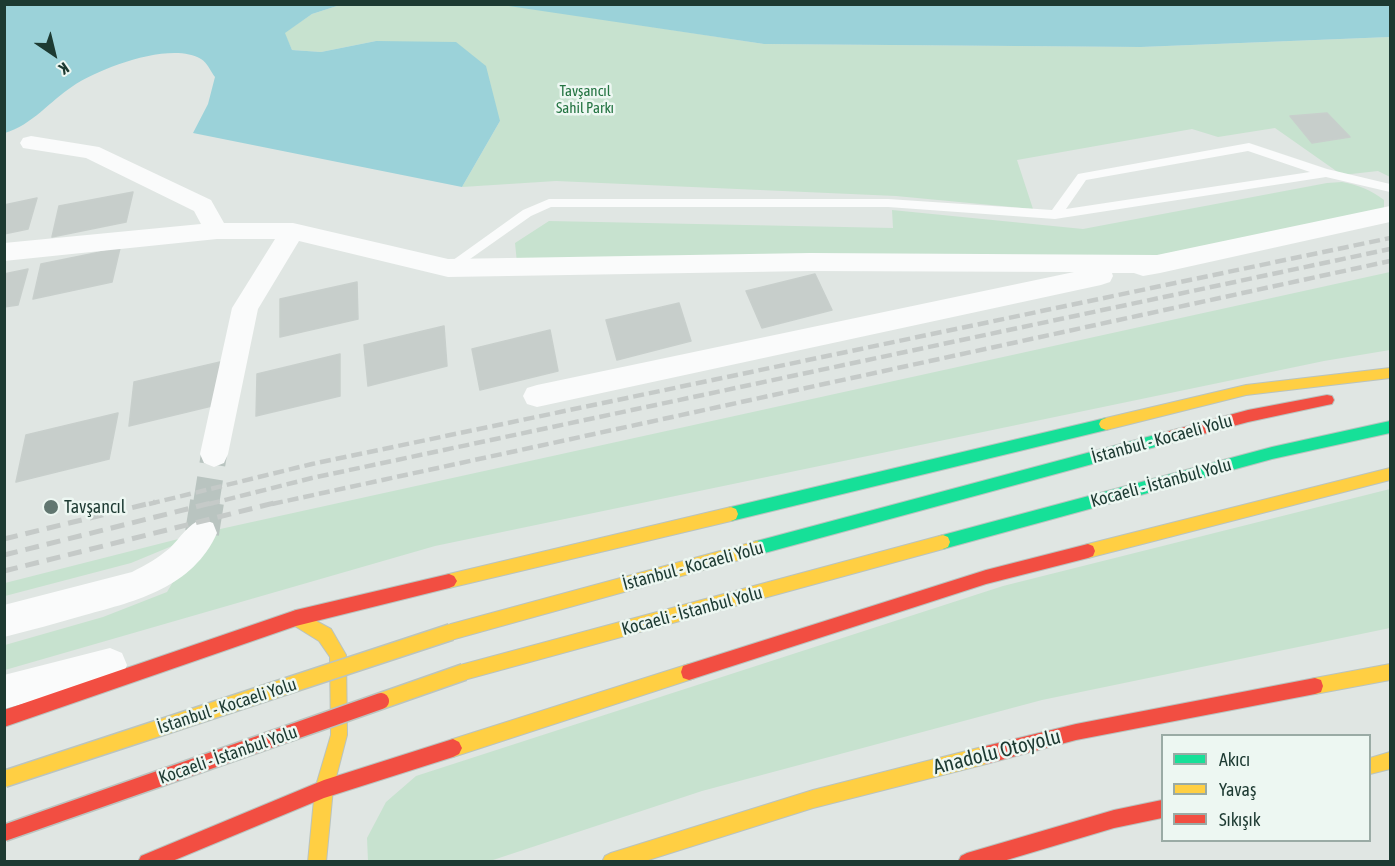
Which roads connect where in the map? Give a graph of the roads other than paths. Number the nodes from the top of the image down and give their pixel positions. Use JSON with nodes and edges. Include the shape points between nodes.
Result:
{"nodes":[{"id":1,"x":31,"y":143,"type":"dead end"},
{"id":2,"x":1326,"y":173,"type":"junction"},
{"id":3,"x":1368,"y":181,"type":"junction"},
{"id":4,"x":1390,"y":188,"type":"edge"},
{"id":5,"x":1390,"y":195,"type":"edge"},
{"id":6,"x":1390,"y":214,"type":"edge"},
{"id":7,"x":1055,"y":215,"type":"junction"},
{"id":8,"x":217,"y":231,"type":"junction"},
{"id":9,"x":293,"y":231,"type":"junction"},
{"id":10,"x":4,"y":252,"type":"edge"},
{"id":11,"x":1160,"y":264,"type":"junction"},
{"id":12,"x":448,"y":268,"type":"junction"},
{"id":13,"x":1390,"y":373,"type":"edge"},
{"id":14,"x":537,"y":396,"type":"dead end"},
{"id":15,"x":1336,"y":398,"type":"dead end"},
{"id":16,"x":1390,"y":427,"type":"edge"},
{"id":17,"x":214,"y":454,"type":"tunnel mouth"},
{"id":18,"x":1390,"y":474,"type":"edge"},
{"id":19,"x":202,"y":533,"type":"tunnel mouth"},
{"id":20,"x":296,"y":618,"type":"junction"},
{"id":21,"x":4,"y":621,"type":"edge"},
{"id":22,"x":1390,"y":672,"type":"edge"},
{"id":23,"x":4,"y":692,"type":"edge"},
{"id":24,"x":4,"y":719,"type":"edge"},
{"id":25,"x":1390,"y":761,"type":"edge"},
{"id":26,"x":1371,"y":766,"type":"edge"},
{"id":27,"x":4,"y":779,"type":"edge"},
{"id":28,"x":324,"y":789,"type":"junction"},
{"id":29,"x":1161,"y":809,"type":"edge"},
{"id":30,"x":4,"y":833,"type":"edge"},
{"id":31,"x":156,"y":860,"type":"edge"},
{"id":32,"x":139,"y":861,"type":"edge"},
{"id":33,"x":317,"y":861,"type":"edge"},
{"id":34,"x":611,"y":861,"type":"edge"},
{"id":35,"x":967,"y":861,"type":"edge"}],
"edges":[{"from":1,"to":8,"type":"street","via":[[91,152],[203,206]]},
{"from":2,"to":3,"type":"lane"},
{"from":2,"to":7,"type":"lane"},
{"from":2,"to":7,"type":"lane","via":[[1248,147],[1082,177]]},
{"from":3,"to":4,"type":"lane"},
{"from":3,"to":5,"type":"lane"},
{"from":6,"to":11,"type":"street"},
{"from":7,"to":12,"type":"lane","via":[[888,203],[549,203]]},
{"from":8,"to":9,"type":"street"},
{"from":8,"to":10,"type":"street"},
{"from":9,"to":12,"type":"street"},
{"from":9,"to":17,"type":"street","via":[[245,308]]},
{"from":11,"to":12,"type":"street","via":[[810,262]]},
{"from":11,"to":14,"type":"street"},
{"from":13,"to":20,"type":"main road","via":[[1246,390]]},
{"from":15,"to":27,"type":"main road","name":"İstanbul - Kocaeli Yolu","bridge":true,"via":[[1214,425],[451,632]]},
{"from":16,"to":30,"type":"main road","name":"Kocaeli - İstanbul Yolu","bridge":true,"via":[[1272,453],[464,672]]},
{"from":18,"to":28,"type":"main road","via":[[986,577]]},
{"from":19,"to":21,"type":"street","via":[[163,573],[136,586]]},
{"from":20,"to":23,"type":"street"},
{"from":20,"to":24,"type":"main road"},
{"from":20,"to":28,"type":"main road","via":[[325,635],[338,655],[339,735]]},
{"from":22,"to":34,"type":"main road","name":"Anadolu Otoyolu","via":[[1076,732],[813,800]]},
{"from":25,"to":26,"type":"main road"},
{"from":28,"to":31,"type":"main road"},
{"from":28,"to":33,"type":"main road"},
{"from":29,"to":35,"type":"main road"},
{"from":31,"to":32,"type":"main road"}]}
